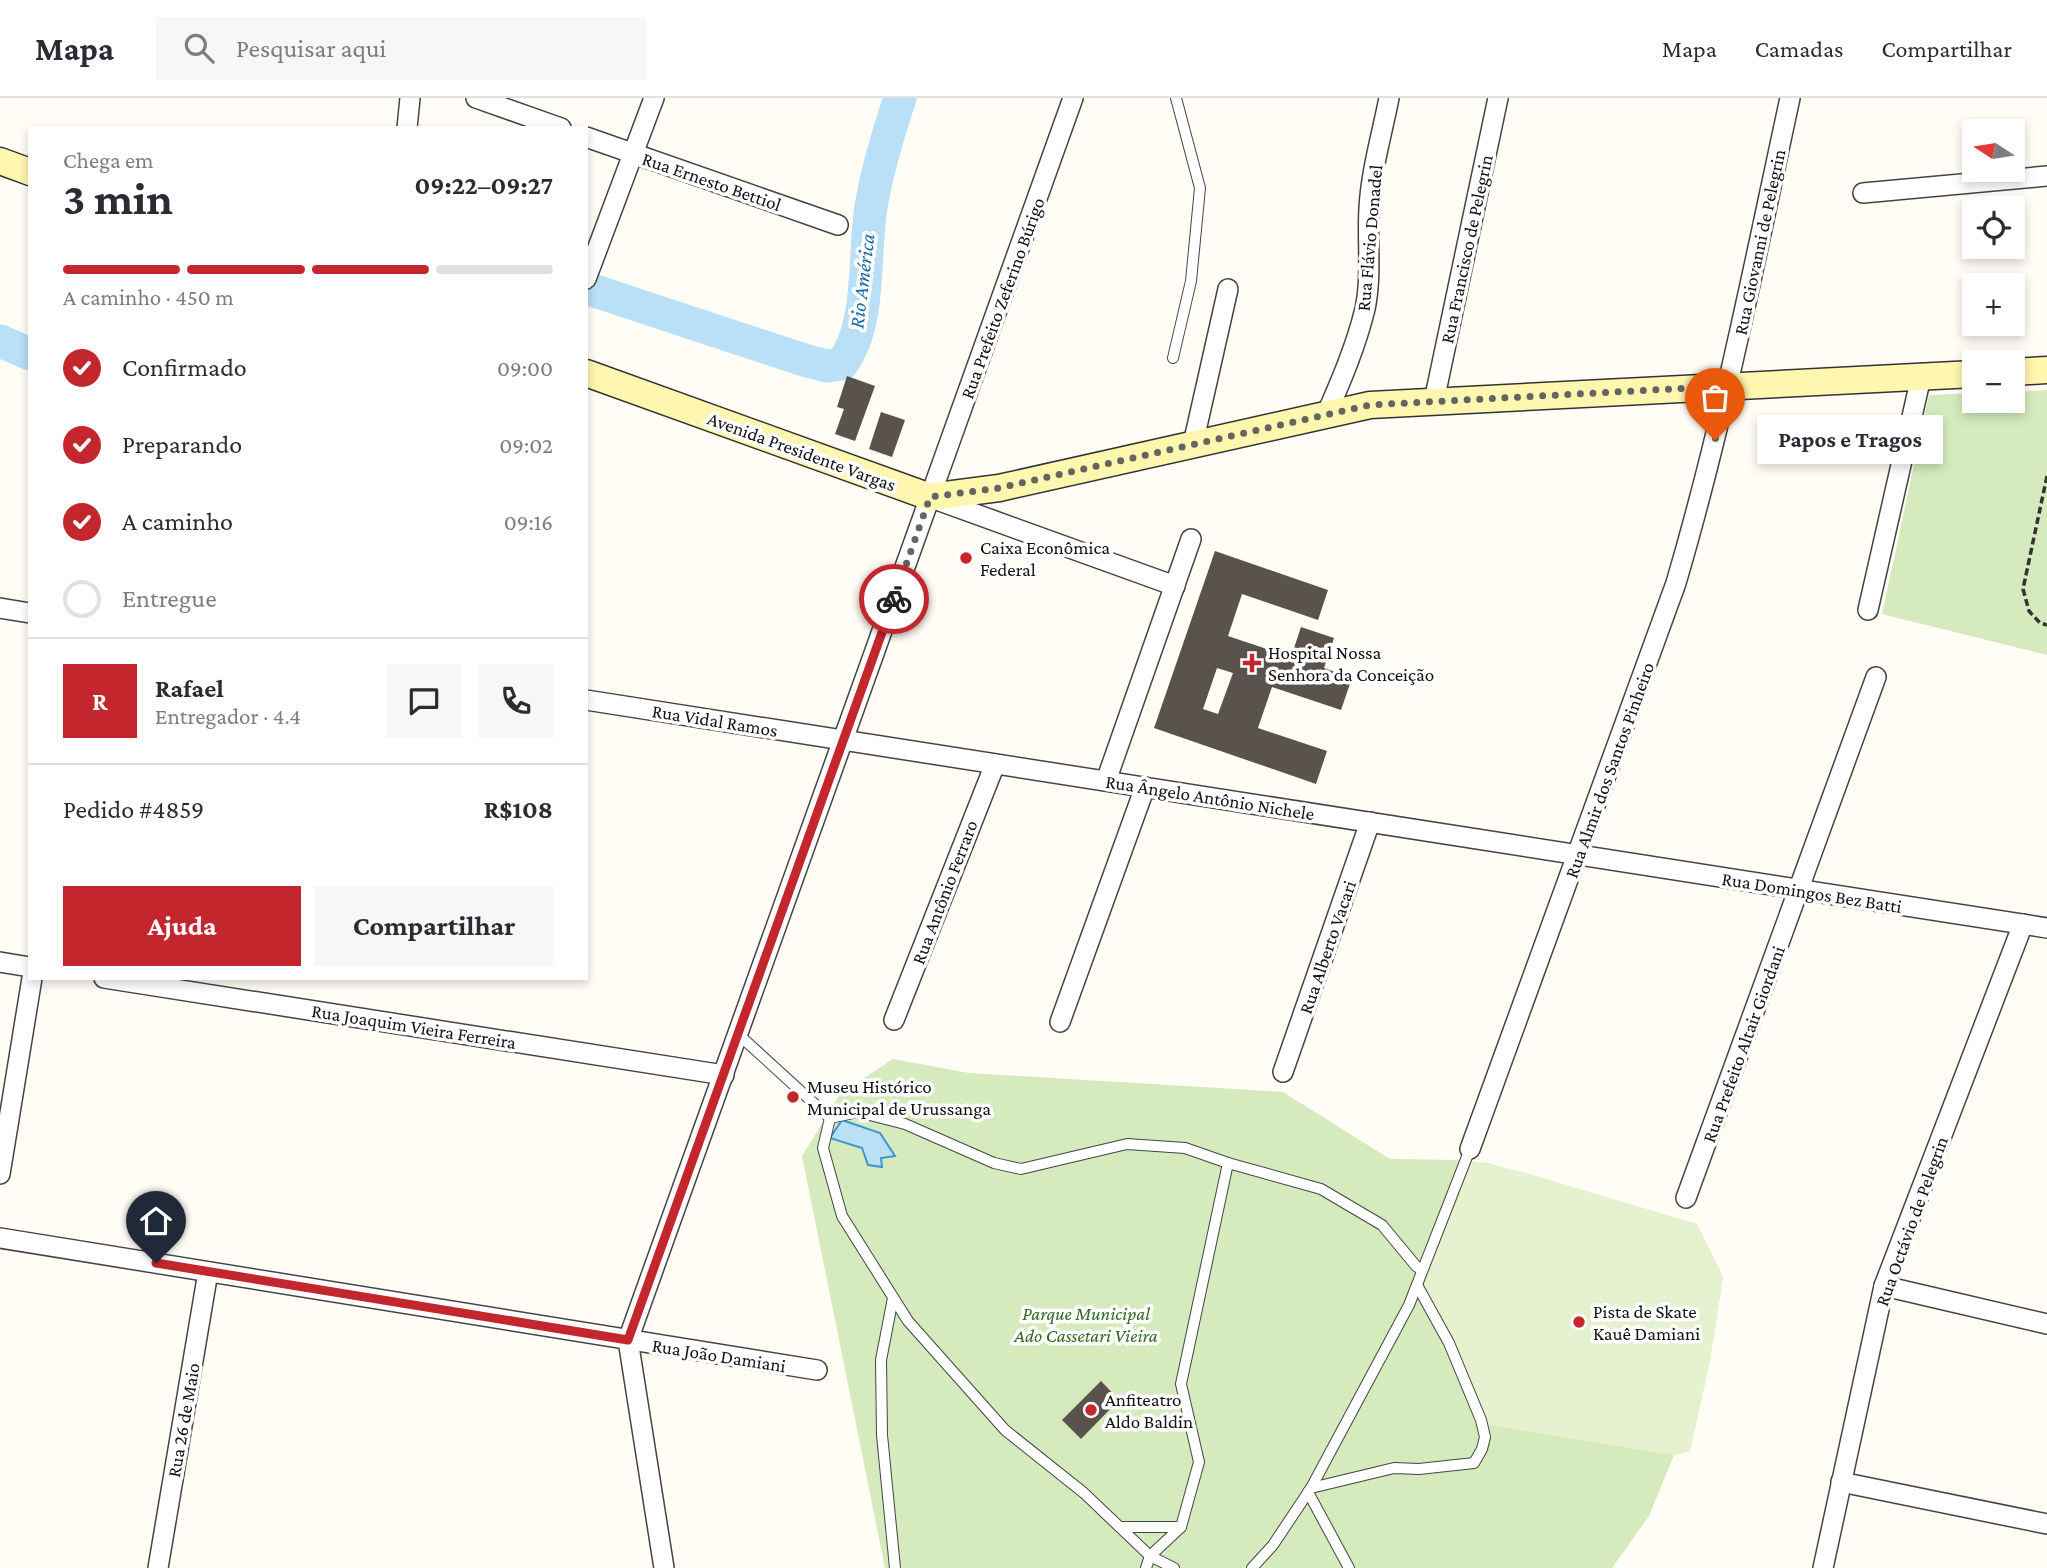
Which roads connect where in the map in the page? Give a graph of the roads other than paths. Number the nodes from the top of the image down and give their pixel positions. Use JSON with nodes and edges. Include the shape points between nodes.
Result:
{"nodes":[{"id":1,"x":410,"y":98,"type":"edge"},
{"id":2,"x":476,"y":98,"type":"edge"},
{"id":3,"x":654,"y":98,"type":"edge"},
{"id":4,"x":1073,"y":98,"type":"edge"},
{"id":5,"x":1176,"y":98,"type":"edge"},
{"id":6,"x":1389,"y":98,"type":"edge"},
{"id":7,"x":1498,"y":98,"type":"edge"},
{"id":8,"x":1790,"y":98,"type":"edge"},
{"id":9,"x":407,"y":126,"type":"edge"},
{"id":10,"x":555,"y":126,"type":"edge"},
{"id":11,"x":588,"y":138,"type":"edge"},
{"id":12,"x":634,"y":153,"type":"junction"},
{"id":13,"x":0,"y":161,"type":"edge"},
{"id":14,"x":28,"y":171,"type":"edge"},
{"id":15,"x":2047,"y":176,"type":"edge"},
{"id":16,"x":1863,"y":193,"type":"dead end"},
{"id":17,"x":838,"y":225,"type":"dead end"},
{"id":18,"x":588,"y":273,"type":"edge"},
{"id":19,"x":1228,"y":289,"type":"dead end"},
{"id":20,"x":1172,"y":358,"type":"dead end"},
{"id":21,"x":2047,"y":370,"type":"edge"},
{"id":22,"x":2025,"y":371,"type":"edge"},
{"id":23,"x":588,"y":374,"type":"edge"},
{"id":24,"x":1962,"y":375,"type":"edge"},
{"id":25,"x":1921,"y":377,"type":"junction"},
{"id":26,"x":1728,"y":386,"type":"junction"},
{"id":27,"x":1434,"y":401,"type":"junction"},
{"id":28,"x":1326,"y":415,"type":"junction"},
{"id":29,"x":1193,"y":444,"type":"junction"},
{"id":30,"x":930,"y":497,"type":"junction"},
{"id":31,"x":1191,"y":539,"type":"dead end"},
{"id":32,"x":1175,"y":586,"type":"junction"},
{"id":33,"x":0,"y":608,"type":"edge"},
{"id":34,"x":1868,"y":610,"type":"dead end"},
{"id":35,"x":28,"y":612,"type":"edge"},
{"id":36,"x":1876,"y":677,"type":"dead end"},
{"id":37,"x":588,"y":700,"type":"edge"},
{"id":38,"x":843,"y":740,"type":"junction"},
{"id":39,"x":995,"y":764,"type":"junction"},
{"id":40,"x":1106,"y":781,"type":"junction"},
{"id":41,"x":1145,"y":787,"type":"junction"},
{"id":42,"x":1370,"y":822,"type":"junction"},
{"id":43,"x":1578,"y":855,"type":"junction"},
{"id":44,"x":1799,"y":890,"type":"junction"},
{"id":45,"x":2023,"y":924,"type":"junction"},
{"id":46,"x":2047,"y":928,"type":"edge"},
{"id":47,"x":0,"y":962,"type":"edge"},
{"id":48,"x":28,"y":967,"type":"edge"},
{"id":49,"x":32,"y":980,"type":"edge"},
{"id":50,"x":117,"y":980,"type":"edge"},
{"id":51,"x":894,"y":1020,"type":"dead end"},
{"id":52,"x":1060,"y":1022,"type":"dead end"},
{"id":53,"x":738,"y":1034,"type":"junction"},
{"id":54,"x":1283,"y":1072,"type":"dead end"},
{"id":55,"x":724,"y":1075,"type":"junction"},
{"id":56,"x":830,"y":1118,"type":"junction"},
{"id":57,"x":1471,"y":1149,"type":"joint"},
{"id":58,"x":1228,"y":1163,"type":"junction"},
{"id":59,"x":0,"y":1174,"type":"edge"},
{"id":60,"x":1686,"y":1198,"type":"dead end"},
{"id":61,"x":0,"y":1238,"type":"edge"},
{"id":62,"x":1422,"y":1270,"type":"junction"},
{"id":63,"x":208,"y":1272,"type":"junction"},
{"id":64,"x":1417,"y":1285,"type":"junction"},
{"id":65,"x":1884,"y":1286,"type":"junction"},
{"id":66,"x":893,"y":1298,"type":"junction"},
{"id":67,"x":2047,"y":1324,"type":"edge"},
{"id":68,"x":628,"y":1340,"type":"junction"},
{"id":69,"x":817,"y":1370,"type":"dead end"},
{"id":70,"x":1841,"y":1482,"type":"junction"},
{"id":71,"x":1310,"y":1490,"type":"junction"},
{"id":72,"x":2047,"y":1524,"type":"edge"},
{"id":73,"x":1120,"y":1527,"type":"junction"},
{"id":74,"x":1181,"y":1527,"type":"junction"},
{"id":75,"x":1150,"y":1556,"type":"junction"},
{"id":76,"x":158,"y":1568,"type":"edge"},
{"id":77,"x":664,"y":1568,"type":"edge"},
{"id":78,"x":895,"y":1568,"type":"edge"},
{"id":79,"x":1146,"y":1568,"type":"edge"},
{"id":80,"x":1174,"y":1568,"type":"edge"},
{"id":81,"x":1252,"y":1568,"type":"edge"},
{"id":82,"x":1349,"y":1568,"type":"edge"},
{"id":83,"x":1822,"y":1568,"type":"edge"}],
"edges":[{"from":1,"to":9,"type":"street"},
{"from":2,"to":10,"type":"street"},
{"from":3,"to":12,"type":"street"},
{"from":4,"to":30,"type":"street","name":"Rua Prefeito Zeferino Búrigo"},
{"from":5,"to":20,"type":"lane","via":[[1200,188],[1191,281]]},
{"from":6,"to":28,"type":"street","name":"Rua Flávio Donadel","via":[[1371,184],[1365,309]]},
{"from":7,"to":27,"type":"street","name":"Rua Francisco de Pelegrin"},
{"from":8,"to":26,"type":"street","name":"Rua Giovanni de Pelegrin"},
{"from":11,"to":12,"type":"street","name":"Rua Ernesto Bettiol"},
{"from":12,"to":17,"type":"street","name":"Rua Ernesto Bettiol"},
{"from":12,"to":18,"type":"street"},
{"from":13,"to":14,"type":"street"},
{"from":15,"to":16,"type":"street"},
{"from":19,"to":29,"type":"street"},
{"from":21,"to":22,"type":"street"},
{"from":23,"to":30,"type":"street","name":"Avenida Presidente Vargas"},
{"from":24,"to":25,"type":"street"},
{"from":25,"to":26,"type":"street"},
{"from":25,"to":34,"type":"street"},
{"from":26,"to":27,"type":"street"},
{"from":26,"to":43,"type":"street","name":"Rua Almir dos Santos Pinheiro","via":[[1676,583]]},
{"from":27,"to":28,"type":"street","via":[[1370,405]]},
{"from":28,"to":29,"type":"street"},
{"from":29,"to":30,"type":"street","via":[[999,488]]},
{"from":30,"to":32,"type":"street","name":"Avenida Presidente Vargas"},
{"from":30,"to":38,"type":"street","name":"Rua Prefeito Zeferino Búrigo"},
{"from":31,"to":32,"type":"street"},
{"from":32,"to":40,"type":"street"},
{"from":33,"to":35,"type":"street"},
{"from":36,"to":44,"type":"street","name":"Rua Prefeito Altair Giordani"},
{"from":37,"to":38,"type":"street","name":"Rua Vidal Ramos"},
{"from":38,"to":39,"type":"street","name":"Rua Ângelo Antônio Nichele"},
{"from":38,"to":53,"type":"street","name":"Rua Prefeito Zeferino Búrigo"},
{"from":39,"to":40,"type":"street","name":"Rua Ângelo Antônio Nichele"},
{"from":39,"to":51,"type":"street","name":"Rua Antônio Ferraro"},
{"from":40,"to":41,"type":"street","name":"Rua Ângelo Antônio Nichele"},
{"from":41,"to":42,"type":"street","name":"Rua Ângelo Antônio Nichele"},
{"from":41,"to":52,"type":"street"},
{"from":42,"to":43,"type":"street","name":"Rua Ângelo Antônio Nichele"},
{"from":42,"to":54,"type":"street","name":"Rua Alberto Vacari"},
{"from":43,"to":44,"type":"street","name":"Rua Domingos Bez Batti"},
{"from":43,"to":57,"type":"street","name":"Rua Almir dos Santos Pinheiro"},
{"from":44,"to":45,"type":"street","name":"Rua Domingos Bez Batti"},
{"from":44,"to":60,"type":"street","name":"Rua Prefeito Altair Giordani"},
{"from":45,"to":46,"type":"street","name":"Rua Domingos Bez Batti"},
{"from":45,"to":65,"type":"street","name":"Rua Octávio de Pelegrin"},
{"from":47,"to":48,"type":"street"},
{"from":49,"to":59,"type":"street"},
{"from":50,"to":55,"type":"street","name":"Rua Joaquim Vieira Ferreira"},
{"from":53,"to":55,"type":"street","name":"Rua Prefeito Zeferino Búrigo"},
{"from":53,"to":56,"type":"lane"},
{"from":55,"to":68,"type":"street","name":"Rua Prefeito Zeferino Búrigo"},
{"from":56,"to":58,"type":"lane","via":[[858,1112],[905,1124],[994,1163],[1021,1169],[1126,1144],[1185,1149]]},
{"from":56,"to":66,"type":"lane","via":[[822,1148],[842,1216]]},
{"from":57,"to":62,"type":"lane"},
{"from":58,"to":62,"type":"lane","via":[[1321,1189],[1346,1202],[1382,1224]]},
{"from":58,"to":74,"type":"lane","via":[[1181,1384],[1199,1462]]},
{"from":61,"to":63,"type":"street","name":"Rua João Damiani"},
{"from":62,"to":64,"type":"lane"},
{"from":63,"to":68,"type":"street","name":"Rua João Damiani"},
{"from":63,"to":76,"type":"street","name":"Rua 26 de Maio"},
{"from":64,"to":71,"type":"lane"},
{"from":64,"to":71,"type":"lane","via":[[1449,1343],[1481,1420],[1482,1449],[1474,1463],[1394,1468]]},
{"from":65,"to":67,"type":"street"},
{"from":65,"to":70,"type":"street","name":"Rua Octávio de Pelegrin"},
{"from":66,"to":73,"type":"lane","via":[[1005,1430]]},
{"from":66,"to":78,"type":"lane","via":[[881,1360],[882,1435]]},
{"from":68,"to":69,"type":"street","name":"Rua João Damiani"},
{"from":68,"to":77,"type":"street"},
{"from":70,"to":72,"type":"street"},
{"from":70,"to":83,"type":"street","name":"Rua Octávio de Pelegrin"},
{"from":71,"to":81,"type":"lane"},
{"from":71,"to":82,"type":"lane"},
{"from":73,"to":74,"type":"lane"},
{"from":73,"to":75,"type":"lane"},
{"from":74,"to":75,"type":"lane"},
{"from":75,"to":79,"type":"lane"},
{"from":75,"to":80,"type":"lane"}]}
